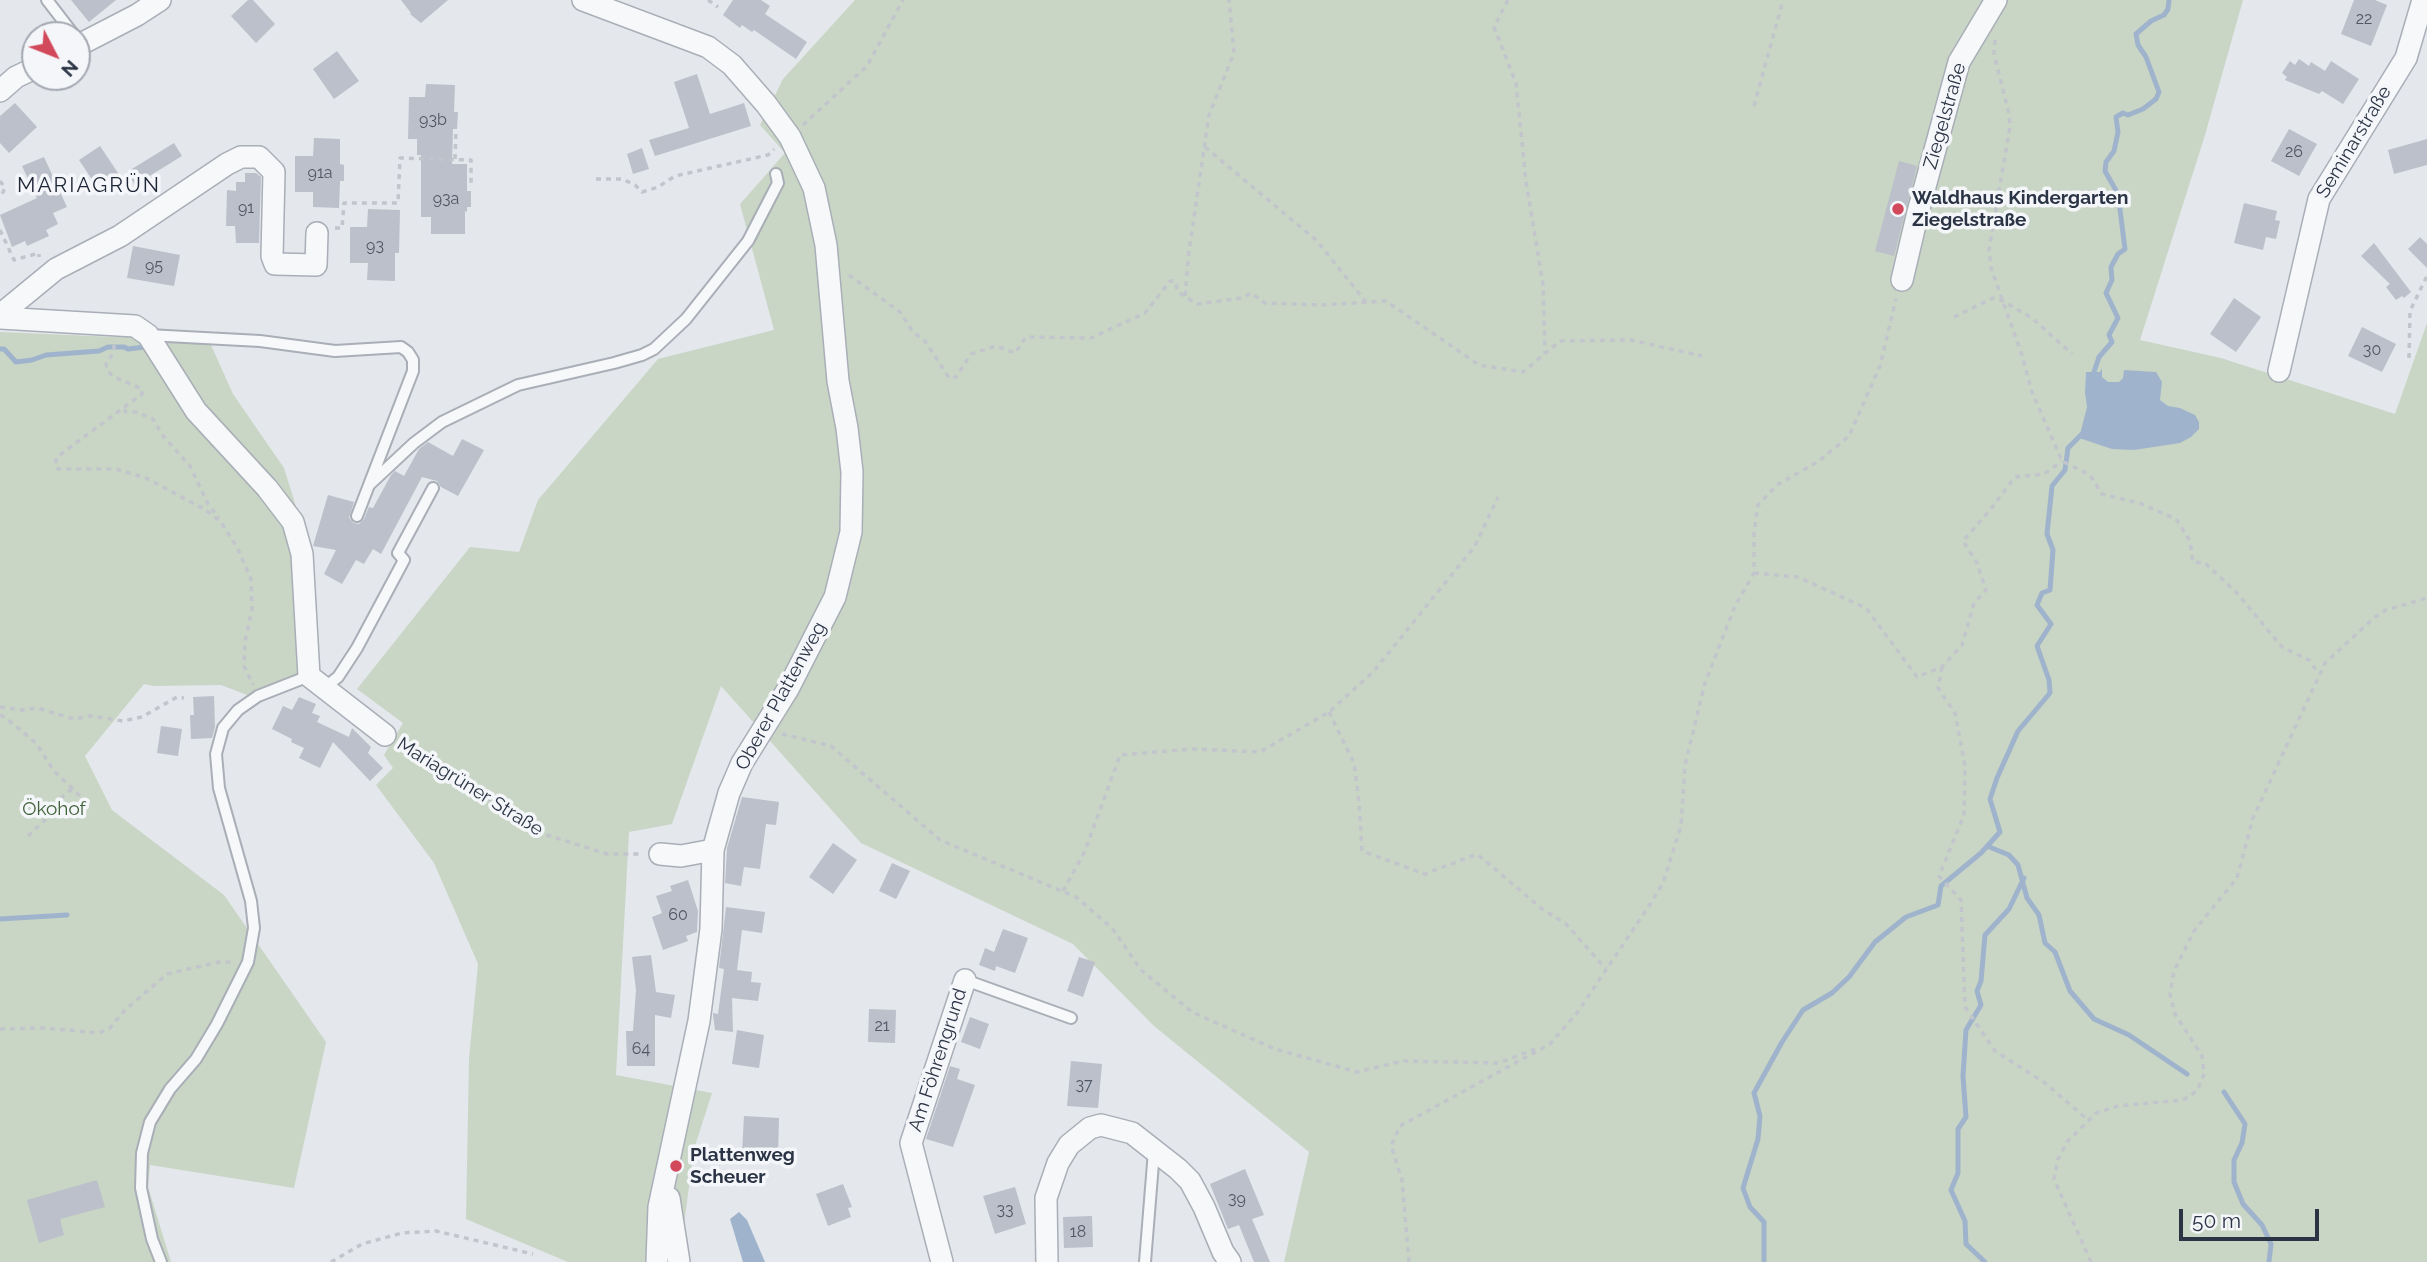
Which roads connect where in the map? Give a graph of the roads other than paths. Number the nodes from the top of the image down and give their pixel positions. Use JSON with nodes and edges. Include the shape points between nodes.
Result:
{"nodes":[{"id":1,"x":47,"y":0,"type":"edge"},
{"id":2,"x":160,"y":0,"type":"edge"},
{"id":3,"x":583,"y":0,"type":"edge"},
{"id":4,"x":1996,"y":0,"type":"edge"},
{"id":5,"x":2423,"y":0,"type":"edge"},
{"id":6,"x":62,"y":21,"type":"edge"},
{"id":7,"x":91,"y":35,"type":"edge"},
{"id":8,"x":21,"y":75,"type":"edge"},
{"id":9,"x":0,"y":91,"type":"edge"},
{"id":10,"x":776,"y":174,"type":"dead end"},
{"id":11,"x":317,"y":233,"type":"road end"},
{"id":12,"x":1902,"y":280,"type":"road end"},
{"id":13,"x":0,"y":317,"type":"edge"},
{"id":14,"x":148,"y":335,"type":"junction"},
{"id":15,"x":2279,"y":371,"type":"dead end"},
{"id":16,"x":369,"y":485,"type":"junction"},
{"id":17,"x":433,"y":488,"type":"dead end"},
{"id":18,"x":357,"y":516,"type":"dead end"},
{"id":19,"x":316,"y":682,"type":"junction"},
{"id":20,"x":385,"y":735,"type":"road end"},
{"id":21,"x":713,"y":850,"type":"junction"},
{"id":22,"x":660,"y":854,"type":"road end"},
{"id":23,"x":965,"y":980,"type":"joint"},
{"id":24,"x":1071,"y":1018,"type":"dead end"},
{"id":25,"x":1154,"y":1149,"type":"junction"},
{"id":26,"x":665,"y":1178,"type":"junction"},
{"id":27,"x":161,"y":1262,"type":"edge"},
{"id":28,"x":657,"y":1262,"type":"edge"},
{"id":29,"x":678,"y":1262,"type":"edge"},
{"id":30,"x":942,"y":1262,"type":"edge"},
{"id":31,"x":1047,"y":1262,"type":"edge"},
{"id":32,"x":1144,"y":1262,"type":"edge"},
{"id":33,"x":1230,"y":1262,"type":"edge"}],
"edges":[{"from":1,"to":6,"type":"lane"},
{"from":2,"to":7,"type":"street"},
{"from":3,"to":21,"type":"street","name":"Oberer Plattenweg","via":[[708,47],[732,65],[766,104],[814,188],[826,245],[838,381],[852,472],[851,532],[835,597],[788,689],[741,763]]},
{"from":4,"to":12,"type":"street","name":"Ziegelstraße","via":[[1959,62]]},
{"from":5,"to":15,"type":"street","name":"Seminarstraße","via":[[2406,58],[2319,199]]},
{"from":8,"to":9,"type":"street"},
{"from":10,"to":16,"type":"lane","via":[[778,183],[748,241],[686,319],[654,349],[519,385],[442,422]]},
{"from":11,"to":13,"type":"street","via":[[316,265],[275,264],[274,172],[259,157],[241,157],[120,236],[56,269]]},
{"from":13,"to":14,"type":"street","via":[[135,326]]},
{"from":14,"to":16,"type":"lane","via":[[260,341],[335,351],[401,347],[413,360],[413,371]]},
{"from":14,"to":19,"type":"street","via":[[196,411],[293,522],[302,554]]},
{"from":16,"to":18,"type":"lane"},
{"from":17,"to":19,"type":"lane","via":[[398,553],[404,560],[357,648],[338,677]]},
{"from":19,"to":20,"type":"street","name":"Mariagrüner Straße"},
{"from":19,"to":27,"type":"lane","via":[[260,695],[223,727],[216,754],[219,788],[251,901],[254,928],[247,962],[217,1024],[150,1122],[142,1153],[141,1188]]},
{"from":21,"to":22,"type":"street","via":[[681,856]]},
{"from":21,"to":26,"type":"street","name":"Oberer Plattenweg","via":[[711,929],[699,1021]]},
{"from":23,"to":24,"type":"lane"},
{"from":23,"to":30,"type":"street","name":"Am Föhrengrund","via":[[911,1143]]},
{"from":25,"to":31,"type":"street","via":[[1132,1133],[1101,1125],[1069,1145],[1046,1198]]},
{"from":25,"to":32,"type":"lane"},
{"from":25,"to":33,"type":"street","via":[[1190,1181]]},
{"from":26,"to":28,"type":"street","name":"Oberer Plattenweg"},
{"from":26,"to":29,"type":"street"}]}
